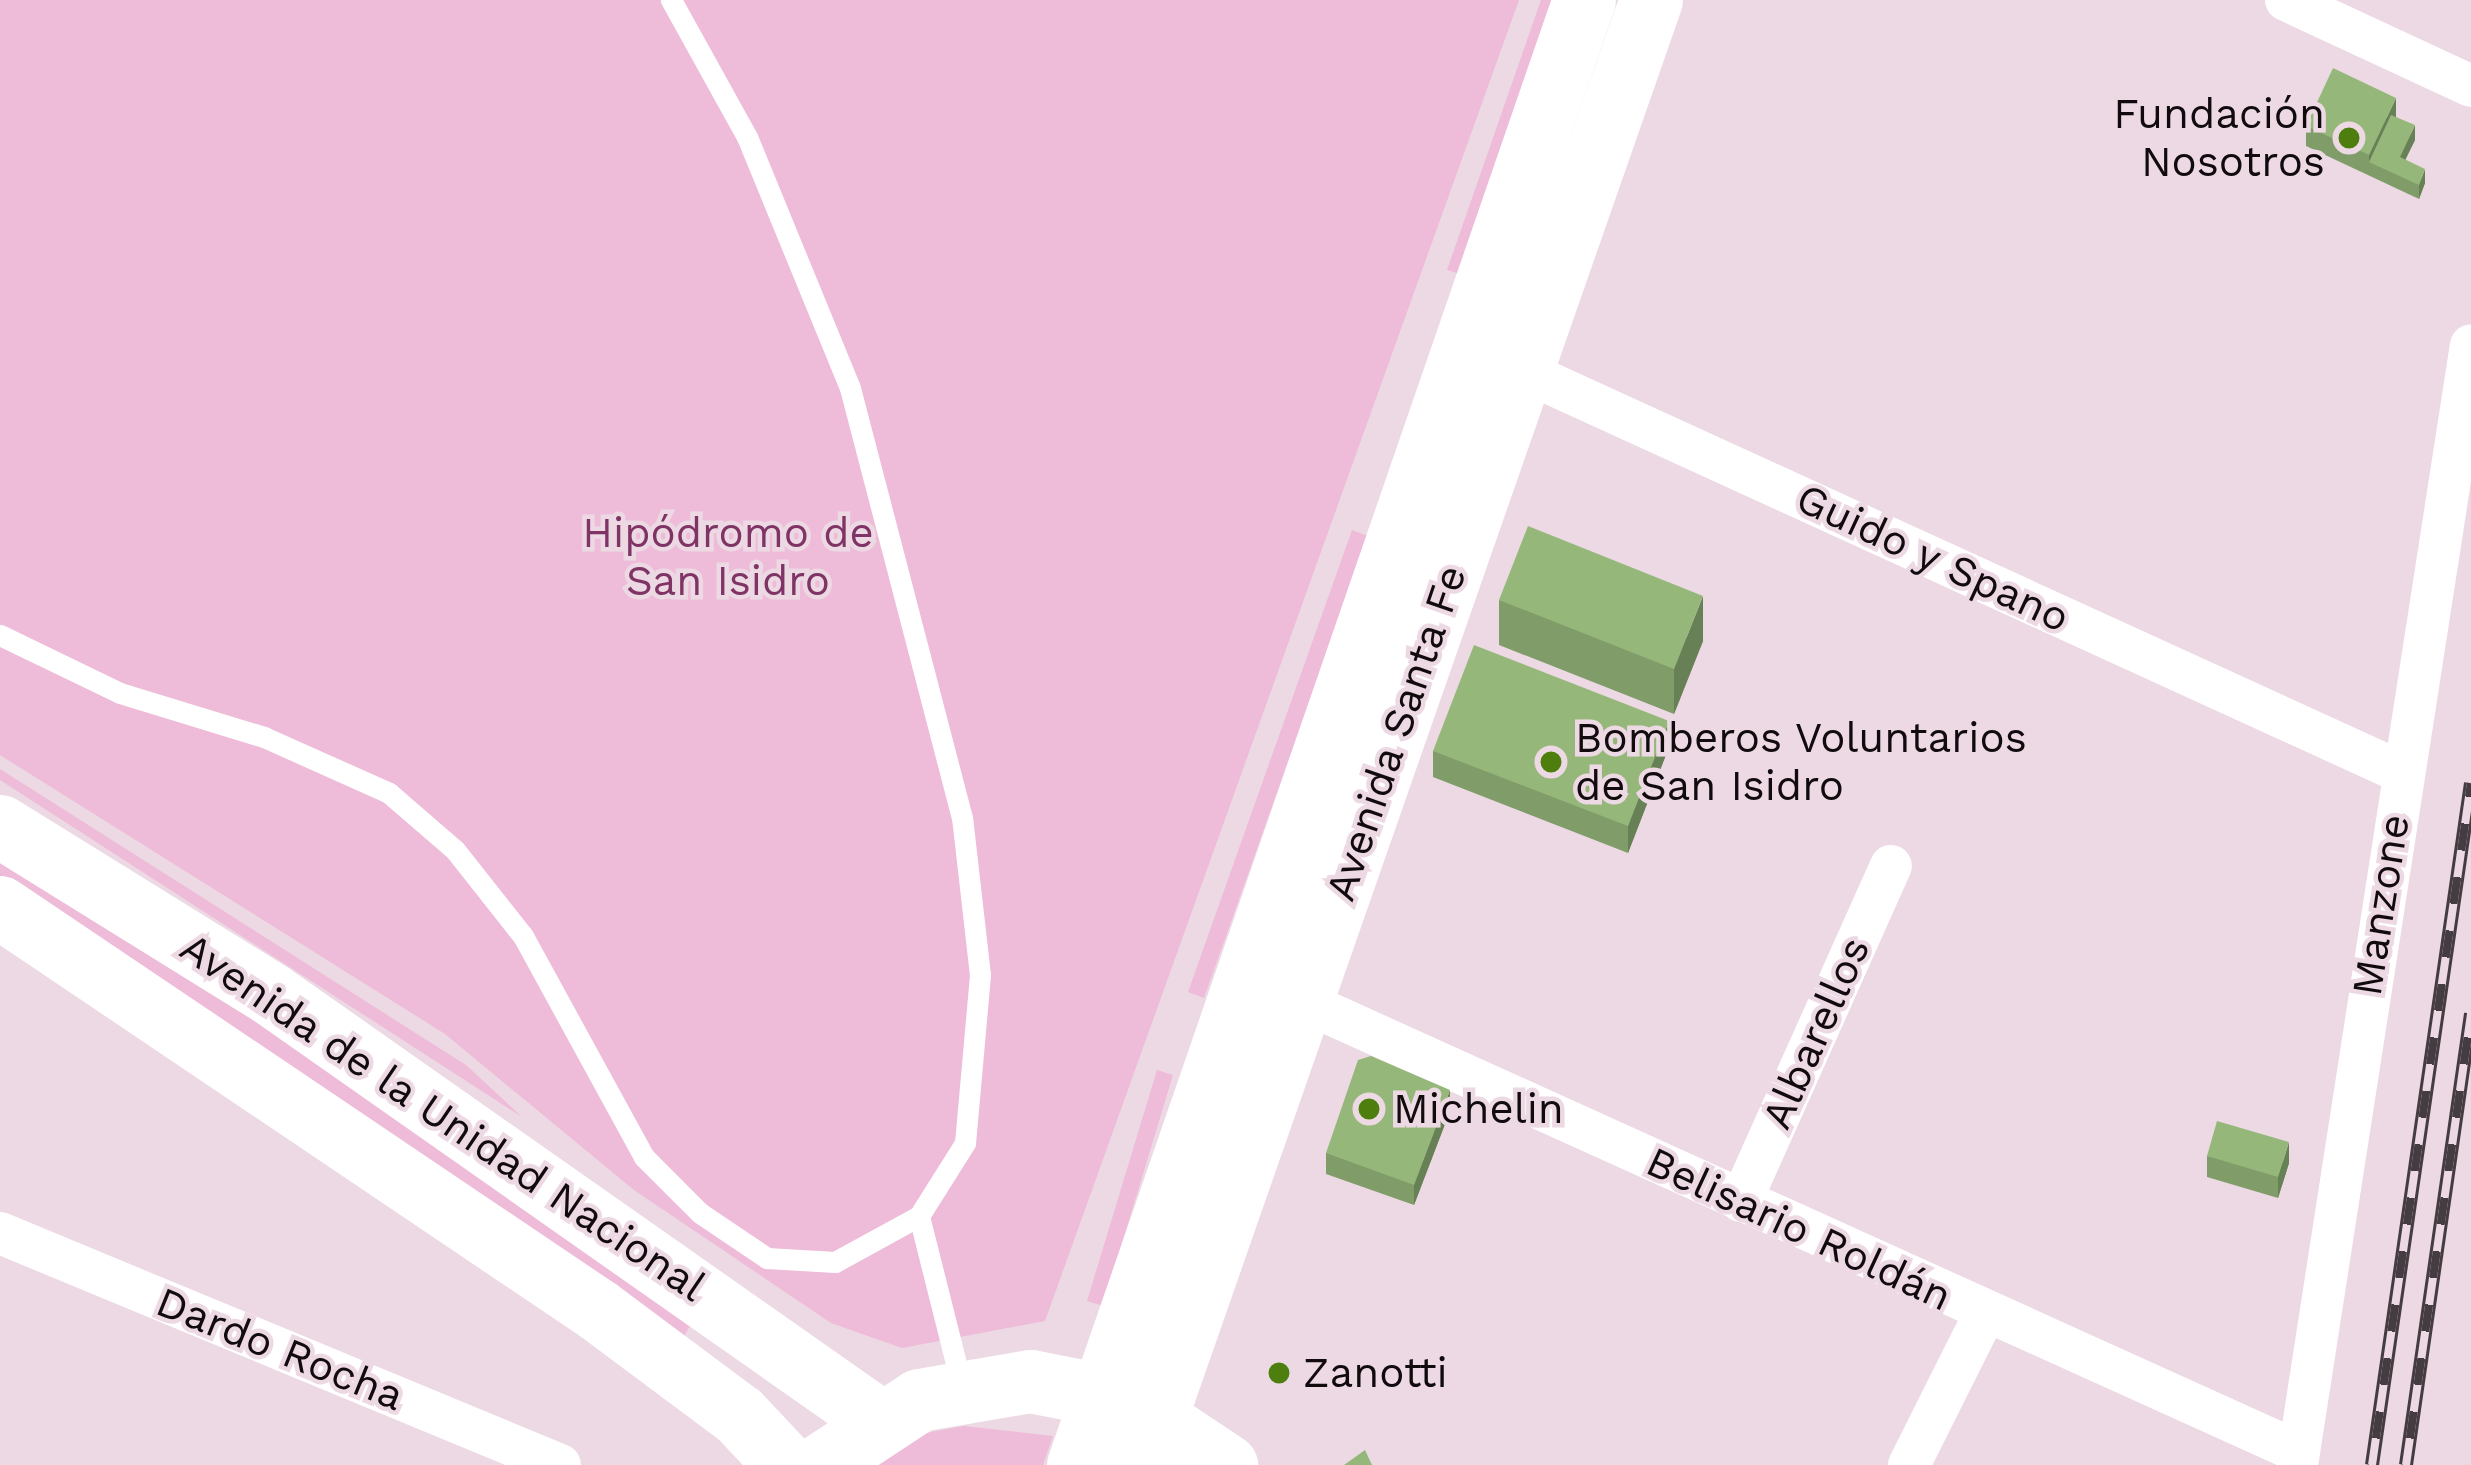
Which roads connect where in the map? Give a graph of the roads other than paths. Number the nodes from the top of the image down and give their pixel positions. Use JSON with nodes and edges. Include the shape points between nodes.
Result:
{"nodes":[{"id":1,"x":671,"y":0,"type":"edge"},
{"id":2,"x":1584,"y":0,"type":"edge"},
{"id":3,"x":1651,"y":0,"type":"edge"},
{"id":4,"x":2286,"y":0,"type":"edge"},
{"id":5,"x":2471,"y":86,"type":"edge"},
{"id":6,"x":2471,"y":345,"type":"edge"},
{"id":7,"x":1465,"y":346,"type":"junction"},
{"id":8,"x":1522,"y":370,"type":"junction"},
{"id":9,"x":0,"y":635,"type":"edge"},
{"id":10,"x":1378,"y":690,"type":"junction"},
{"id":11,"x":2401,"y":772,"type":"junction"},
{"id":12,"x":0,"y":826,"type":"edge"},
{"id":13,"x":1891,"y":866,"type":"dead end"},
{"id":14,"x":0,"y":908,"type":"edge"},
{"id":15,"x":1302,"y":1001,"type":"junction"},
{"id":16,"x":1741,"y":1201,"type":"junction"},
{"id":17,"x":919,"y":1216,"type":"junction"},
{"id":18,"x":1,"y":1236,"type":"edge"},
{"id":19,"x":1984,"y":1316,"type":"junction"},
{"id":20,"x":963,"y":1388,"type":"junction"},
{"id":21,"x":878,"y":1420,"type":"junction"},
{"id":22,"x":1134,"y":1424,"type":"edge"},
{"id":23,"x":2298,"y":1458,"type":"edge"},
{"id":24,"x":560,"y":1465,"type":"edge"},
{"id":25,"x":786,"y":1465,"type":"edge"},
{"id":26,"x":820,"y":1465,"type":"edge"},
{"id":27,"x":1078,"y":1465,"type":"edge"},
{"id":28,"x":1226,"y":1465,"type":"edge"},
{"id":29,"x":1909,"y":1465,"type":"edge"}],
"edges":[{"from":1,"to":17,"type":"lane","via":[[747,137],[850,388],[962,818],[980,974],[965,1143]]},
{"from":2,"to":7,"type":"main road","name":"Avenida Santa Fe"},
{"from":3,"to":8,"type":"main road","name":"Avenida Santa Fe"},
{"from":4,"to":5,"type":"street"},
{"from":6,"to":11,"type":"street","name":"Manzone"},
{"from":7,"to":8,"type":"street","name":"Guido y Spano"},
{"from":7,"to":10,"type":"main road","name":"Avenida Santa Fe"},
{"from":8,"to":10,"type":"main road","name":"Avenida Santa Fe"},
{"from":8,"to":11,"type":"street","name":"Guido y Spano"},
{"from":9,"to":17,"type":"lane","via":[[120,693],[264,737],[389,793],[455,850],[523,936],[644,1157],[700,1213],[766,1258],[835,1262]]},
{"from":10,"to":15,"type":"main road","name":"Avenida Santa Fe"},
{"from":10,"to":22,"type":"main road","name":"Avenida Santa Fe"},
{"from":11,"to":23,"type":"street","name":"Manzone"},
{"from":12,"to":21,"type":"main road","name":"Avenida de la Unidad Nacional","via":[[272,994]]},
{"from":13,"to":16,"type":"street","name":"Albarellos"},
{"from":14,"to":25,"type":"main road","name":"Avenida de la Unidad Nacional","via":[[598,1310],[740,1415]]},
{"from":15,"to":16,"type":"street","name":"Belisario Roldán"},
{"from":15,"to":22,"type":"main road","name":"Avenida Santa Fe"},
{"from":16,"to":19,"type":"street","name":"Belisario Roldán"},
{"from":17,"to":20,"type":"lane"},
{"from":18,"to":24,"type":"street","name":"Dardo Rocha"},
{"from":19,"to":23,"type":"street","name":"Belisario Roldán"},
{"from":19,"to":29,"type":"street"},
{"from":20,"to":21,"type":"main road"},
{"from":20,"to":22,"type":"main road","via":[[1030,1381]]},
{"from":21,"to":26,"type":"main road"},
{"from":22,"to":27,"type":"main road","name":"Avenida Santa Fe"},
{"from":22,"to":28,"type":"main road"}]}
